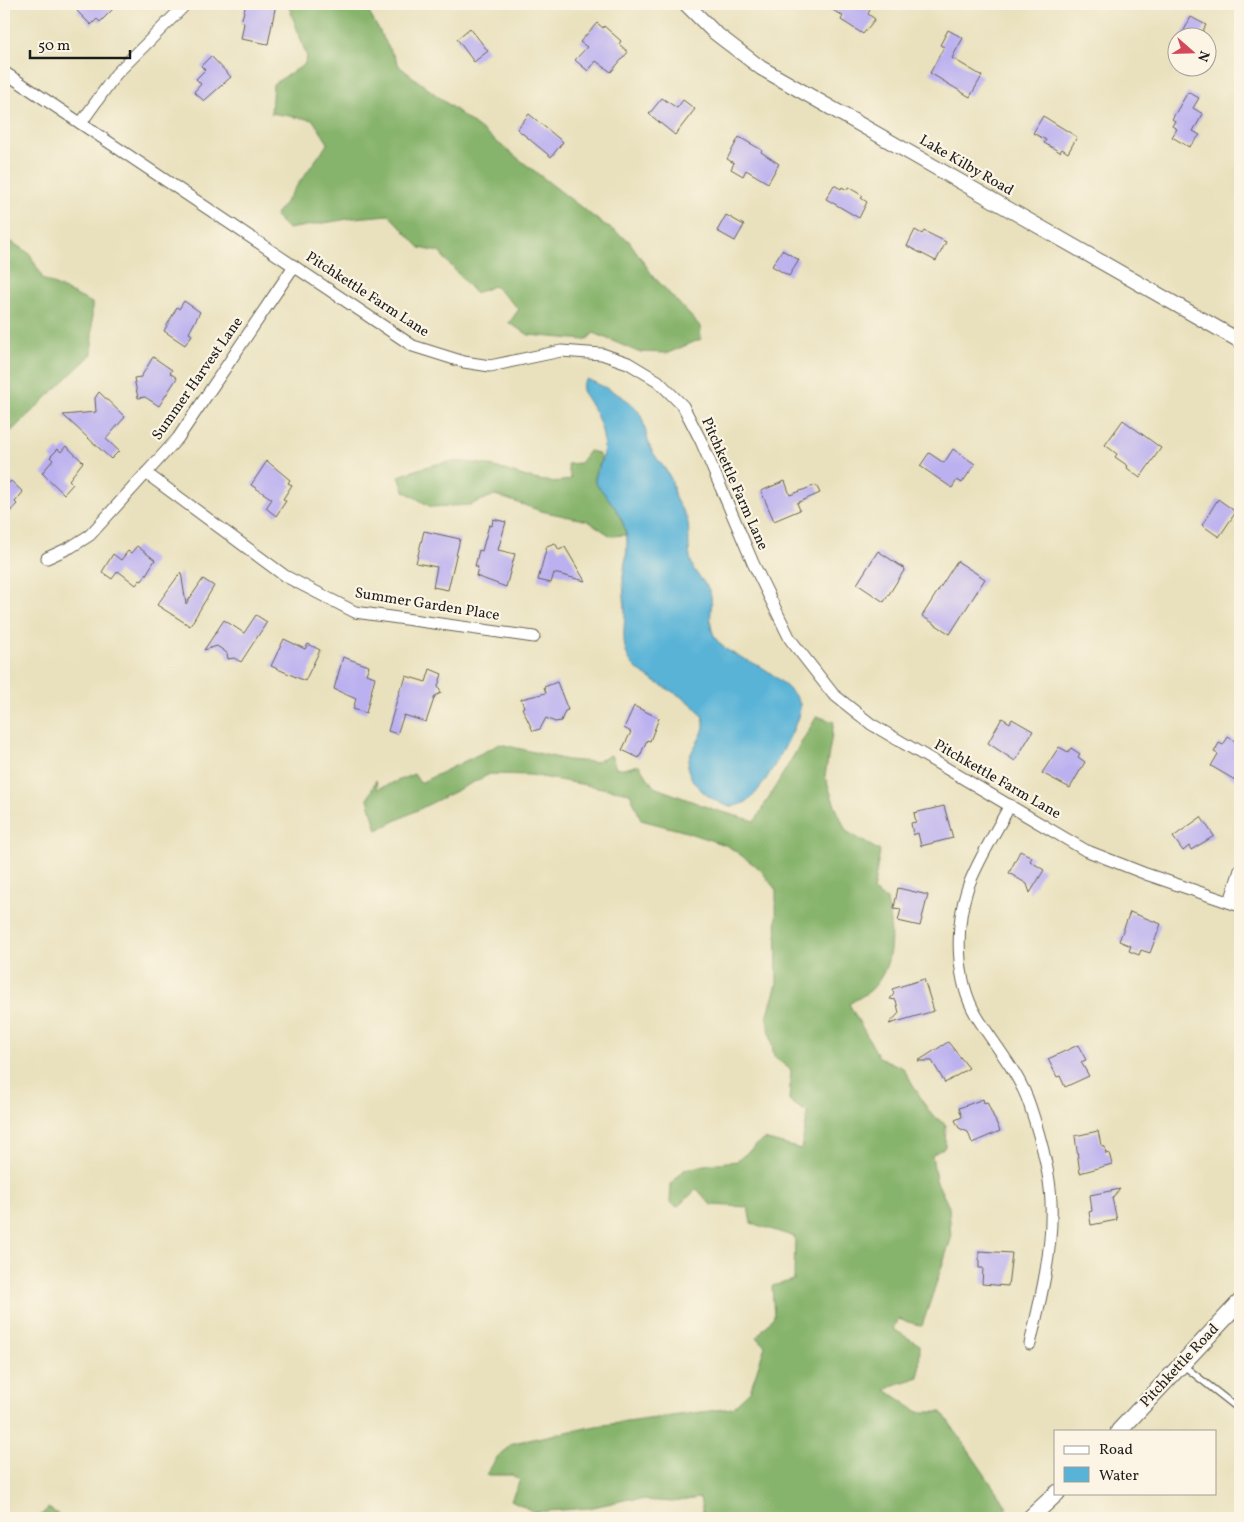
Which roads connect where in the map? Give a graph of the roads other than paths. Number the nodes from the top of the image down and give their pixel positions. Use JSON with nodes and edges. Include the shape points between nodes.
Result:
{"nodes":[{"id":1,"x":186,"y":4,"type":"edge"},
{"id":2,"x":686,"y":4,"type":"edge"},
{"id":3,"x":4,"y":72,"type":"edge"},
{"id":4,"x":81,"y":123,"type":"junction"},
{"id":5,"x":294,"y":266,"type":"junction"},
{"id":6,"x":1240,"y":341,"type":"edge"},
{"id":7,"x":146,"y":472,"type":"junction"},
{"id":8,"x":47,"y":558,"type":"dead end"},
{"id":9,"x":534,"y":637,"type":"dead end"},
{"id":10,"x":1010,"y":805,"type":"junction"},
{"id":11,"x":1240,"y":870,"type":"edge"},
{"id":12,"x":1235,"y":904,"type":"edge"},
{"id":13,"x":1240,"y":1302,"type":"edge"},
{"id":14,"x":1030,"y":1344,"type":"dead end"},
{"id":15,"x":1182,"y":1364,"type":"junction"},
{"id":16,"x":1240,"y":1410,"type":"edge"},
{"id":17,"x":1120,"y":1430,"type":"edge"},
{"id":18,"x":1056,"y":1494,"type":"edge"},
{"id":19,"x":1030,"y":1518,"type":"edge"}],
"edges":[{"from":1,"to":4,"type":"street","via":[[116,74]]},
{"from":2,"to":6,"type":"street","name":"Lake Kilby Road","via":[[714,32],[761,68]]},
{"from":3,"to":4,"type":"street","name":"Pitchkettle Farm Lane"},
{"from":4,"to":5,"type":"street","name":"Pitchkettle Farm Lane"},
{"from":5,"to":7,"type":"street","name":"Summer Harvest Lane","via":[[178,438]]},
{"from":5,"to":10,"type":"street","name":"Pitchkettle Farm Lane","via":[[413,346],[437,355],[490,366],[561,351],[602,354],[628,363],[658,381],[682,406],[701,441],[753,563],[790,639],[833,694],[871,724]]},
{"from":7,"to":8,"type":"street","name":"Summer Harvest Lane","via":[[90,535]]},
{"from":7,"to":9,"type":"street","name":"Summer Garden Place","via":[[285,576],[355,612]]},
{"from":10,"to":12,"type":"street","name":"Pitchkettle Farm Lane","via":[[1085,850]]},
{"from":10,"to":14,"type":"street","via":[[967,889],[961,919],[959,961],[975,1013],[1012,1069],[1030,1105],[1045,1163],[1051,1201],[1050,1242]]},
{"from":11,"to":12,"type":"street"},
{"from":13,"to":15,"type":"main road","name":"Pitchkettle Road"},
{"from":15,"to":16,"type":"lane"},
{"from":15,"to":17,"type":"main road","name":"Pitchkettle Road"},
{"from":18,"to":19,"type":"main road"}]}
